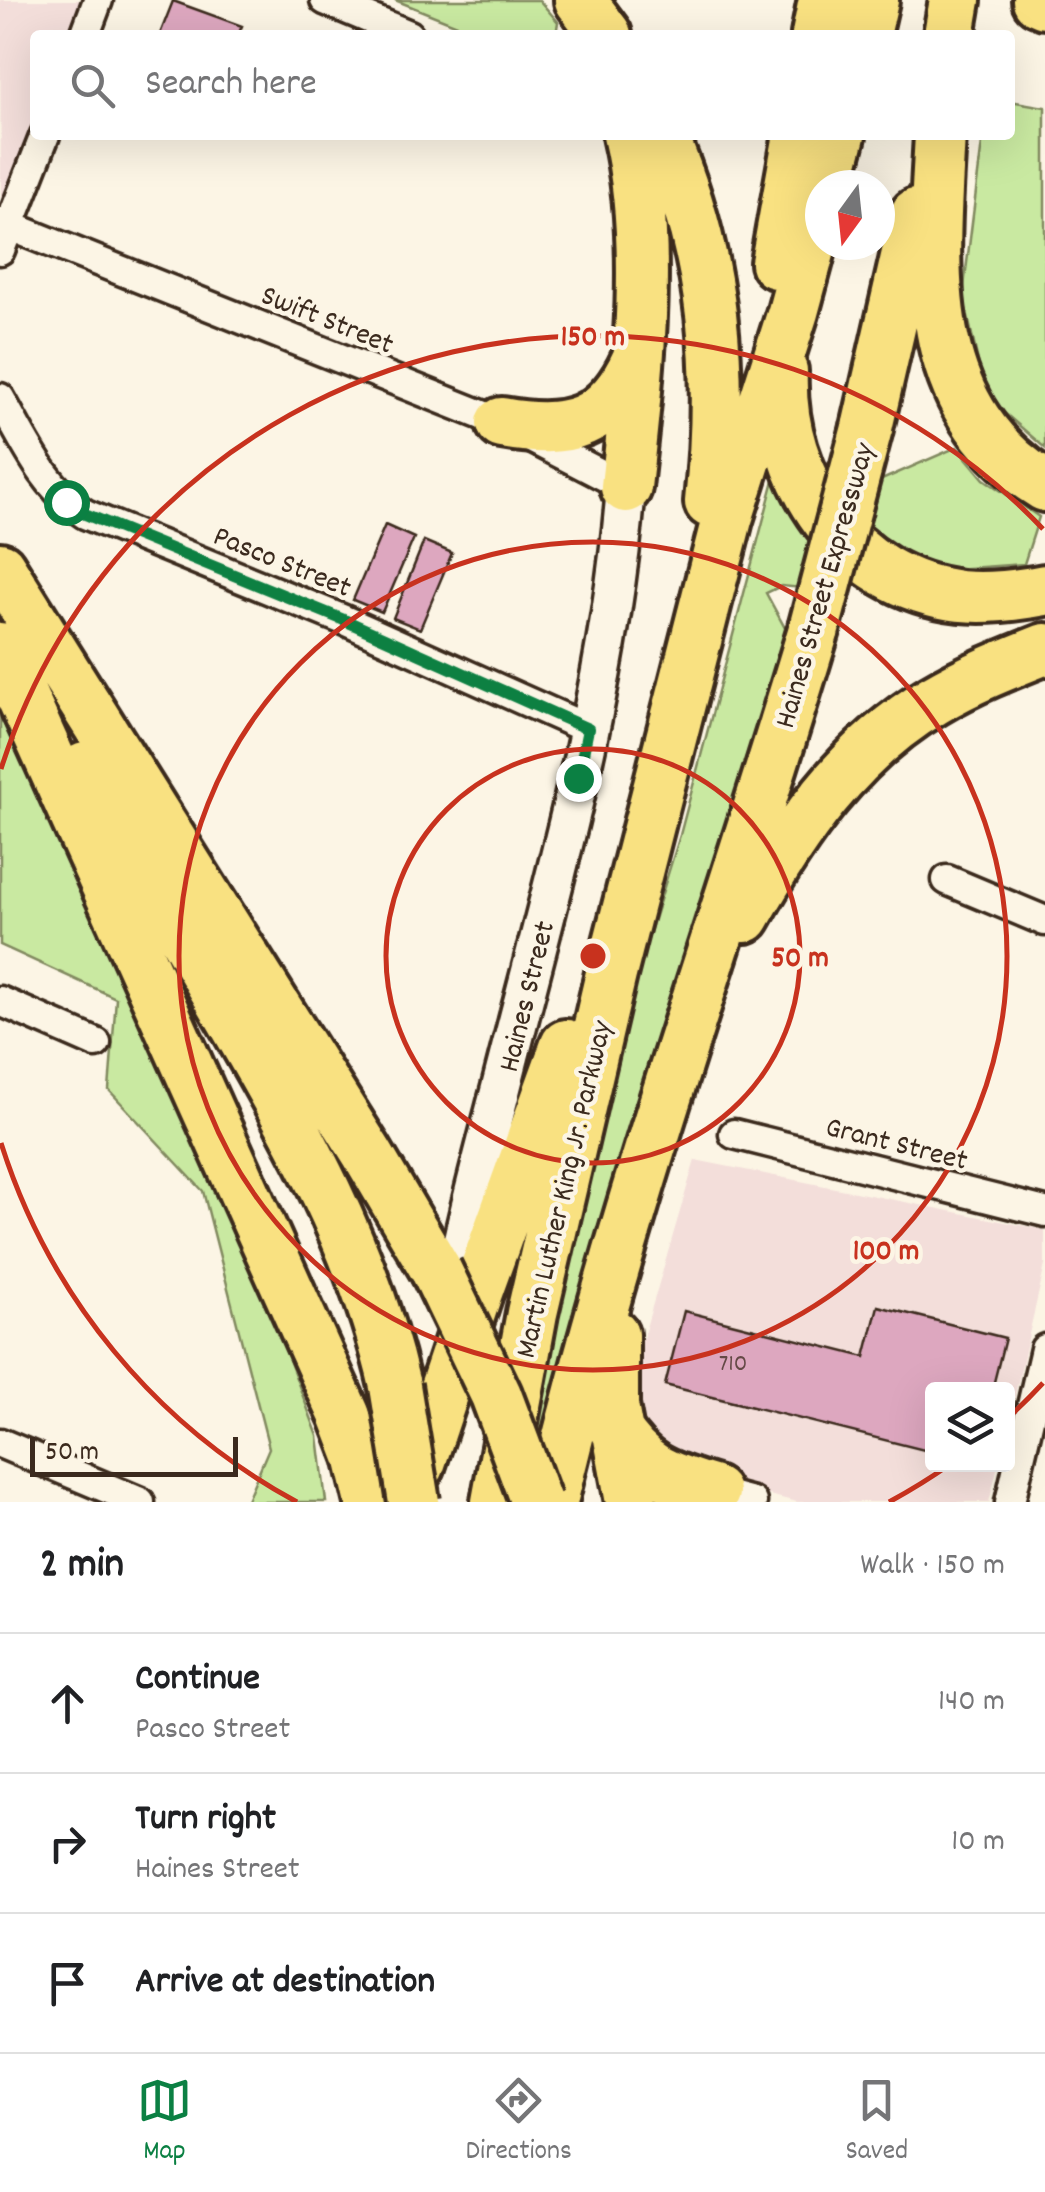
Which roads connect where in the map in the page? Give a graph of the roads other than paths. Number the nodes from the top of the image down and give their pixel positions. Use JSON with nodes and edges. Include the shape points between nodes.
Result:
{"nodes":[{"id":1,"x":98,"y":0,"type":"edge"},
{"id":2,"x":325,"y":0,"type":"edge"},
{"id":3,"x":566,"y":0,"type":"edge"},
{"id":4,"x":580,"y":0,"type":"edge"},
{"id":5,"x":955,"y":0,"type":"edge"},
{"id":6,"x":87,"y":30,"type":"edge"},
{"id":7,"x":397,"y":30,"type":"edge"},
{"id":8,"x":584,"y":30,"type":"edge"},
{"id":9,"x":602,"y":30,"type":"edge"},
{"id":10,"x":950,"y":30,"type":"edge"},
{"id":11,"x":43,"y":140,"type":"edge"},
{"id":12,"x":629,"y":140,"type":"edge"},
{"id":13,"x":664,"y":140,"type":"edge"},
{"id":14,"x":799,"y":140,"type":"edge"},
{"id":15,"x":839,"y":140,"type":"edge"},
{"id":16,"x":930,"y":140,"type":"edge"},
{"id":17,"x":940,"y":140,"type":"edge"},
{"id":18,"x":831,"y":170,"type":"edge"},
{"id":19,"x":3,"y":233,"type":"edge"},
{"id":20,"x":807,"y":260,"type":"edge"},
{"id":21,"x":793,"y":312,"type":"junction"},
{"id":22,"x":636,"y":360,"type":"junction"},
{"id":23,"x":0,"y":398,"type":"edge"},
{"id":24,"x":502,"y":423,"type":"junction"},
{"id":25,"x":1045,"y":486,"type":"edge"},
{"id":26,"x":626,"y":487,"type":"junction"},
{"id":27,"x":727,"y":518,"type":"junction"},
{"id":28,"x":0,"y":568,"type":"edge"},
{"id":29,"x":1045,"y":590,"type":"edge"},
{"id":30,"x":0,"y":627,"type":"edge"},
{"id":31,"x":695,"y":646,"type":"junction"},
{"id":32,"x":0,"y":648,"type":"edge"},
{"id":33,"x":1045,"y":649,"type":"edge"},
{"id":34,"x":588,"y":729,"type":"junction"},
{"id":35,"x":658,"y":791,"type":"junction"},
{"id":36,"x":947,"y":880,"type":"dead end"},
{"id":37,"x":1045,"y":921,"type":"edge"},
{"id":38,"x":0,"y":1001,"type":"edge"},
{"id":39,"x":688,"y":1029,"type":"junction"},
{"id":40,"x":96,"y":1043,"type":"dead end"},
{"id":41,"x":734,"y":1134,"type":"dead end"},
{"id":42,"x":1045,"y":1212,"type":"edge"},
{"id":43,"x":627,"y":1217,"type":"junction"},
{"id":44,"x":1045,"y":1349,"type":"edge"},
{"id":45,"x":615,"y":1428,"type":"junction"},
{"id":46,"x":0,"y":1443,"type":"edge"},
{"id":47,"x":414,"y":1490,"type":"edge"},
{"id":48,"x":715,"y":1499,"type":"edge"},
{"id":49,"x":140,"y":1502,"type":"edge"},
{"id":50,"x":371,"y":1502,"type":"edge"},
{"id":51,"x":497,"y":1502,"type":"edge"},
{"id":52,"x":536,"y":1502,"type":"edge"},
{"id":53,"x":552,"y":1502,"type":"edge"},
{"id":54,"x":631,"y":1502,"type":"edge"},
{"id":55,"x":1010,"y":1502,"type":"edge"}],
"edges":[{"from":1,"to":6,"type":"street"},
{"from":2,"to":7,"type":"street"},
{"from":3,"to":8,"type":"highway"},
{"from":4,"to":9,"type":"highway"},
{"from":5,"to":10,"type":"highway"},
{"from":11,"to":19,"type":"street"},
{"from":12,"to":22,"type":"highway","via":[[642,223]]},
{"from":13,"to":31,"type":"highway","via":[[698,239],[717,363]]},
{"from":14,"to":27,"type":"highway"},
{"from":15,"to":18,"type":"highway"},
{"from":16,"to":39,"type":"highway","name":"Haines Street Expressway","bridge":true,"via":[[867,428],[814,629]]},
{"from":17,"to":25,"type":"highway","via":[[936,277],[946,358],[980,429]]},
{"from":19,"to":24,"type":"street","name":"Swift Street"},
{"from":20,"to":21,"type":"highway"},
{"from":21,"to":27,"type":"highway"},
{"from":21,"to":29,"type":"highway","via":[[782,361],[785,430],[802,480],[827,522],[876,565],[918,586],[980,597]]},
{"from":22,"to":24,"type":"highway","via":[[618,394],[585,420],[547,428]]},
{"from":22,"to":26,"type":"highway"},
{"from":23,"to":34,"type":"street","name":"Pasco Street","via":[[51,485],[85,514]]},
{"from":24,"to":26,"type":"street","name":"Swift Street"},
{"from":26,"to":34,"type":"street","name":"Haines Street"},
{"from":27,"to":31,"type":"highway"},
{"from":28,"to":52,"type":"highway","bridge":true,"via":[[436,1270],[496,1395]]},
{"from":30,"to":47,"type":"highway","bridge":true,"via":[[306,1147],[378,1321]]},
{"from":31,"to":35,"type":"highway","name":"Martin Luther King Jr. Parkway"},
{"from":32,"to":50,"type":"highway","via":[[336,1396]]},
{"from":33,"to":39,"type":"highway","via":[[937,698],[849,768],[782,854]]},
{"from":34,"to":47,"type":"street","name":"Haines Street","via":[[462,1241]]},
{"from":35,"to":47,"type":"highway","via":[[476,1292]]},
{"from":35,"to":51,"type":"highway","name":"Martin Luther King Jr. Parkway","via":[[532,1313]]},
{"from":36,"to":37,"type":"street"},
{"from":38,"to":40,"type":"street"},
{"from":39,"to":43,"type":"highway"},
{"from":41,"to":42,"type":"street","name":"Grant Street"},
{"from":43,"to":45,"type":"highway","via":[[612,1353]]},
{"from":43,"to":53,"type":"highway"},
{"from":44,"to":55,"type":"street"},
{"from":45,"to":48,"type":"highway","via":[[648,1467]]},
{"from":45,"to":54,"type":"highway"},
{"from":46,"to":49,"type":"street"}]}
